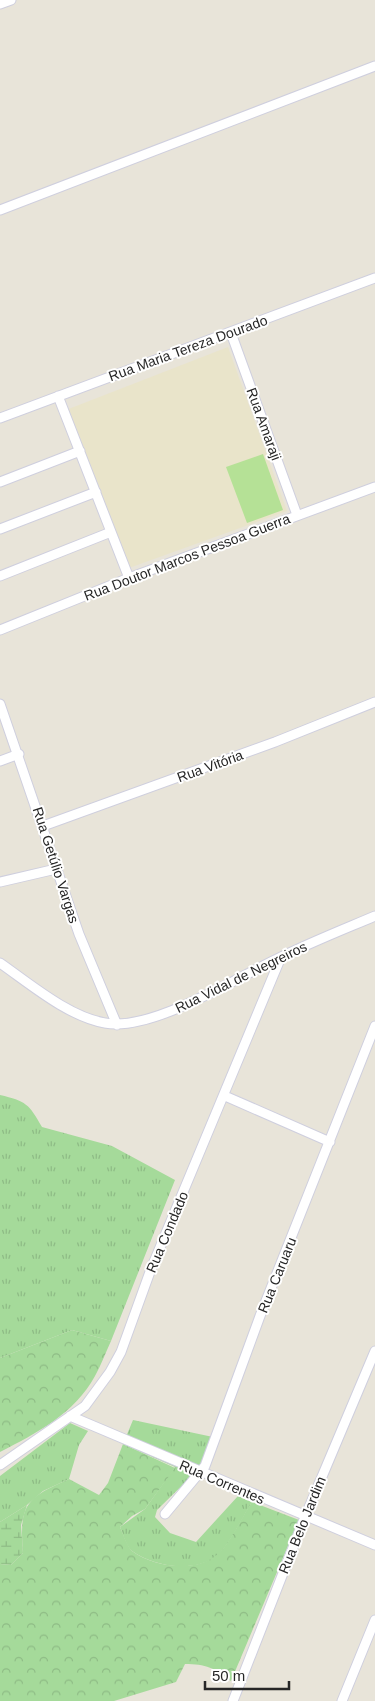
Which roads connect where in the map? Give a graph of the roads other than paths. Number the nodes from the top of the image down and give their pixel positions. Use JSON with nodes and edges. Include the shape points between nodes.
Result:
{"nodes":[{"id":1,"x":11,"y":0,"type":"edge"},
{"id":2,"x":0,"y":4,"type":"edge"},
{"id":3,"x":375,"y":66,"type":"edge"},
{"id":4,"x":0,"y":210,"type":"edge"},
{"id":5,"x":375,"y":278,"type":"edge"},
{"id":6,"x":231,"y":333,"type":"junction"},
{"id":7,"x":58,"y":396,"type":"junction"},
{"id":8,"x":0,"y":418,"type":"edge"},
{"id":9,"x":80,"y":451,"type":"junction"},
{"id":10,"x":0,"y":482,"type":"edge"},
{"id":11,"x":375,"y":487,"type":"edge"},
{"id":12,"x":96,"y":492,"type":"junction"},
{"id":13,"x":297,"y":515,"type":"junction"},
{"id":14,"x":0,"y":529,"type":"edge"},
{"id":15,"x":111,"y":532,"type":"junction"},
{"id":16,"x":0,"y":576,"type":"edge"},
{"id":17,"x":129,"y":578,"type":"junction"},
{"id":18,"x":0,"y":630,"type":"edge"},
{"id":19,"x":375,"y":702,"type":"edge"},
{"id":20,"x":0,"y":704,"type":"edge"},
{"id":21,"x":19,"y":754,"type":"junction"},
{"id":22,"x":0,"y":761,"type":"edge"},
{"id":23,"x":43,"y":826,"type":"junction"},
{"id":24,"x":56,"y":869,"type":"junction"},
{"id":25,"x":0,"y":882,"type":"edge"},
{"id":26,"x":375,"y":916,"type":"edge"},
{"id":27,"x":281,"y":957,"type":"junction"},
{"id":28,"x":0,"y":963,"type":"edge"},
{"id":29,"x":117,"y":1025,"type":"junction"},
{"id":30,"x":375,"y":1026,"type":"edge"},
{"id":31,"x":224,"y":1096,"type":"junction"},
{"id":32,"x":330,"y":1142,"type":"junction"},
{"id":33,"x":375,"y":1351,"type":"edge"},
{"id":34,"x":70,"y":1416,"type":"junction"},
{"id":35,"x":0,"y":1466,"type":"edge"},
{"id":36,"x":200,"y":1473,"type":"junction"},
{"id":37,"x":165,"y":1514,"type":"dead end"},
{"id":38,"x":305,"y":1517,"type":"junction"},
{"id":39,"x":375,"y":1545,"type":"edge"},
{"id":40,"x":375,"y":1620,"type":"edge"},
{"id":41,"x":232,"y":1701,"type":"edge"},
{"id":42,"x":342,"y":1701,"type":"edge"}],
"edges":[{"from":1,"to":2,"type":"street"},
{"from":3,"to":4,"type":"street"},
{"from":5,"to":6,"type":"street","name":"Rua Maria Tereza Dourado"},
{"from":6,"to":7,"type":"street","name":"Rua Maria Tereza Dourado"},
{"from":6,"to":13,"type":"street","name":"Rua Amaraji"},
{"from":7,"to":8,"type":"street","name":"Rua Maria Tereza Dourado"},
{"from":7,"to":9,"type":"street"},
{"from":9,"to":10,"type":"street"},
{"from":9,"to":12,"type":"street"},
{"from":11,"to":13,"type":"street","name":"Rua Doutor Marcos Pessoa Guerra"},
{"from":12,"to":14,"type":"street"},
{"from":12,"to":15,"type":"street"},
{"from":13,"to":17,"type":"street","name":"Rua Doutor Marcos Pessoa Guerra"},
{"from":15,"to":16,"type":"street"},
{"from":15,"to":17,"type":"street"},
{"from":17,"to":18,"type":"street","name":"Rua Doutor Marcos Pessoa Guerra"},
{"from":19,"to":23,"type":"street","name":"Rua Vitória"},
{"from":20,"to":21,"type":"street","name":"Rua Getúlio Vargas"},
{"from":21,"to":22,"type":"street"},
{"from":21,"to":23,"type":"street","name":"Rua Getúlio Vargas"},
{"from":23,"to":24,"type":"street","name":"Rua Getúlio Vargas"},
{"from":24,"to":25,"type":"street"},
{"from":24,"to":29,"type":"street","name":"Rua Getúlio Vargas","via":[[89,961]]},
{"from":26,"to":27,"type":"street","name":"Rua Vidal de Negreiros"},
{"from":27,"to":29,"type":"street","name":"Rua Vidal de Negreiros","via":[[169,1012]]},
{"from":27,"to":31,"type":"street","name":"Rua Condado"},
{"from":28,"to":29,"type":"street","name":"Rua Vidal de Negreiros","via":[[51,998],[102,1023]]},
{"from":30,"to":32,"type":"street","name":"Rua Caruaru"},
{"from":31,"to":32,"type":"street"},
{"from":31,"to":34,"type":"street","name":"Rua Condado","via":[[151,1269],[121,1352],[84,1406]]},
{"from":32,"to":36,"type":"street","name":"Rua Caruaru"},
{"from":33,"to":38,"type":"street","name":"Rua Belo Jardim"},
{"from":34,"to":35,"type":"street","name":"Rua Condado"},
{"from":34,"to":36,"type":"street","name":"Rua Correntes"},
{"from":36,"to":37,"type":"street","name":"Rua Caruaru"},
{"from":36,"to":38,"type":"street","name":"Rua Correntes"},
{"from":38,"to":39,"type":"street","name":"Rua Correntes"},
{"from":38,"to":41,"type":"street","name":"Rua Belo Jardim"},
{"from":40,"to":42,"type":"street"}]}
